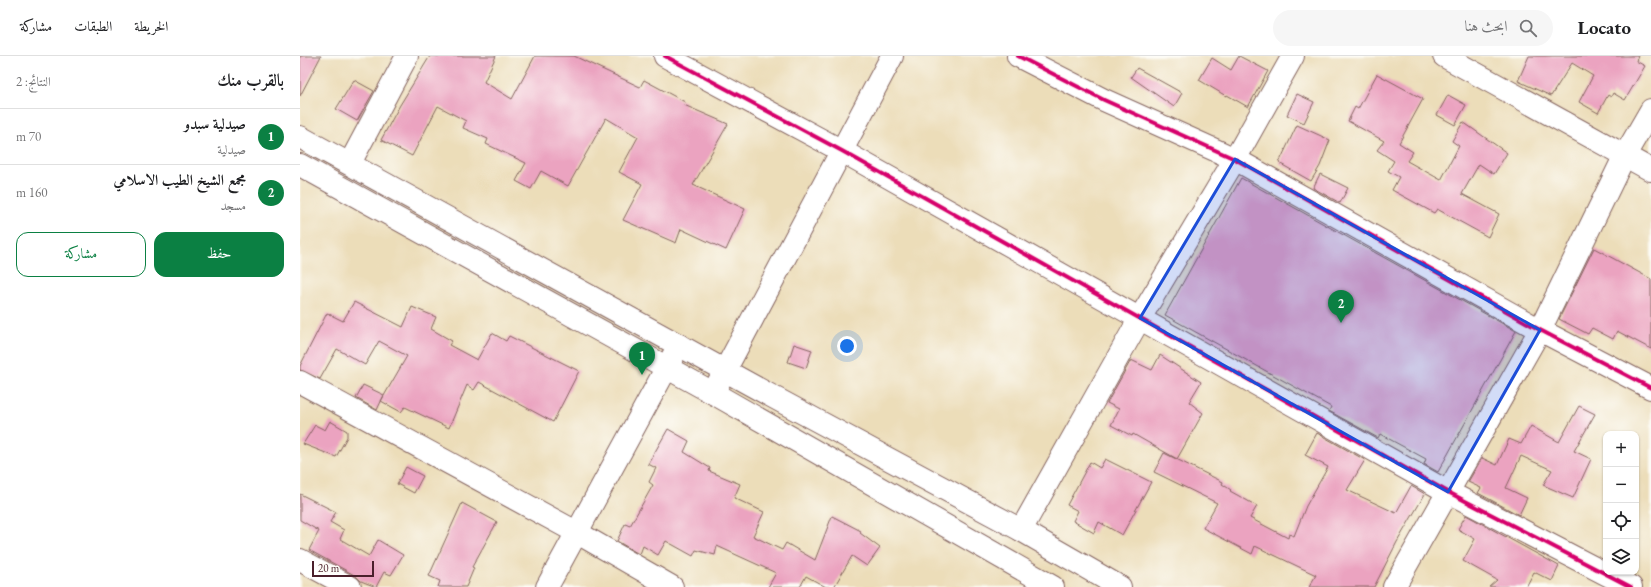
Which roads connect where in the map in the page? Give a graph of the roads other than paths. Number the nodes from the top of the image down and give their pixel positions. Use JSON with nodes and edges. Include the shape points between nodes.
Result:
{"nodes":[{"id":1,"x":407,"y":56,"type":"edge"},
{"id":2,"x":665,"y":56,"type":"edge"},
{"id":3,"x":892,"y":56,"type":"edge"},
{"id":4,"x":1018,"y":56,"type":"edge"},
{"id":5,"x":1293,"y":56,"type":"edge"},
{"id":6,"x":1444,"y":56,"type":"edge"},
{"id":7,"x":1651,"y":110,"type":"edge"},
{"id":8,"x":300,"y":137,"type":"edge"},
{"id":9,"x":842,"y":151,"type":"junction"},
{"id":10,"x":1625,"y":155,"type":"junction"},
{"id":11,"x":1234,"y":160,"type":"junction"},
{"id":12,"x":350,"y":163,"type":"junction"},
{"id":13,"x":300,"y":165,"type":"edge"},
{"id":14,"x":1651,"y":170,"type":"edge"},
{"id":15,"x":1140,"y":318,"type":"junction"},
{"id":16,"x":1540,"y":330,"type":"junction"},
{"id":17,"x":679,"y":344,"type":"junction"},
{"id":18,"x":665,"y":368,"type":"junction"},
{"id":19,"x":726,"y":370,"type":"junction"},
{"id":20,"x":300,"y":382,"type":"edge"},
{"id":21,"x":1651,"y":388,"type":"edge"},
{"id":22,"x":713,"y":393,"type":"junction"},
{"id":23,"x":1448,"y":492,"type":"junction"},
{"id":24,"x":1021,"y":530,"type":"junction"},
{"id":25,"x":576,"y":532,"type":"junction"},
{"id":26,"x":300,"y":560,"type":"edge"},
{"id":27,"x":1031,"y":582,"type":"edge"},
{"id":28,"x":350,"y":587,"type":"edge"},
{"id":29,"x":547,"y":587,"type":"edge"},
{"id":30,"x":672,"y":587,"type":"edge"},
{"id":31,"x":1053,"y":587,"type":"edge"},
{"id":32,"x":1120,"y":587,"type":"edge"},
{"id":33,"x":1394,"y":587,"type":"edge"},
{"id":34,"x":1631,"y":587,"type":"edge"}],
"edges":[{"from":1,"to":12,"type":"street"},
{"from":2,"to":9,"type":"street"},
{"from":3,"to":9,"type":"street"},
{"from":4,"to":11,"type":"street","via":[[1104,100]]},
{"from":5,"to":11,"type":"street"},
{"from":6,"to":10,"type":"street"},
{"from":7,"to":10,"type":"street"},
{"from":8,"to":12,"type":"street"},
{"from":9,"to":15,"type":"street"},
{"from":9,"to":19,"type":"street"},
{"from":10,"to":14,"type":"street"},
{"from":10,"to":16,"type":"street"},
{"from":11,"to":15,"type":"street"},
{"from":11,"to":16,"type":"street"},
{"from":12,"to":17,"type":"street"},
{"from":13,"to":18,"type":"street"},
{"from":15,"to":23,"type":"street"},
{"from":15,"to":24,"type":"street"},
{"from":16,"to":21,"type":"street"},
{"from":16,"to":23,"type":"street"},
{"from":17,"to":18,"type":"street"},
{"from":17,"to":19,"type":"street"},
{"from":18,"to":22,"type":"street"},
{"from":18,"to":25,"type":"street"},
{"from":19,"to":22,"type":"street"},
{"from":19,"to":24,"type":"street"},
{"from":20,"to":25,"type":"street"},
{"from":22,"to":27,"type":"street"},
{"from":23,"to":33,"type":"street"},
{"from":23,"to":34,"type":"street"},
{"from":24,"to":32,"type":"street"},
{"from":25,"to":29,"type":"street"},
{"from":25,"to":30,"type":"street"},
{"from":26,"to":28,"type":"street"},
{"from":27,"to":31,"type":"street"}]}
